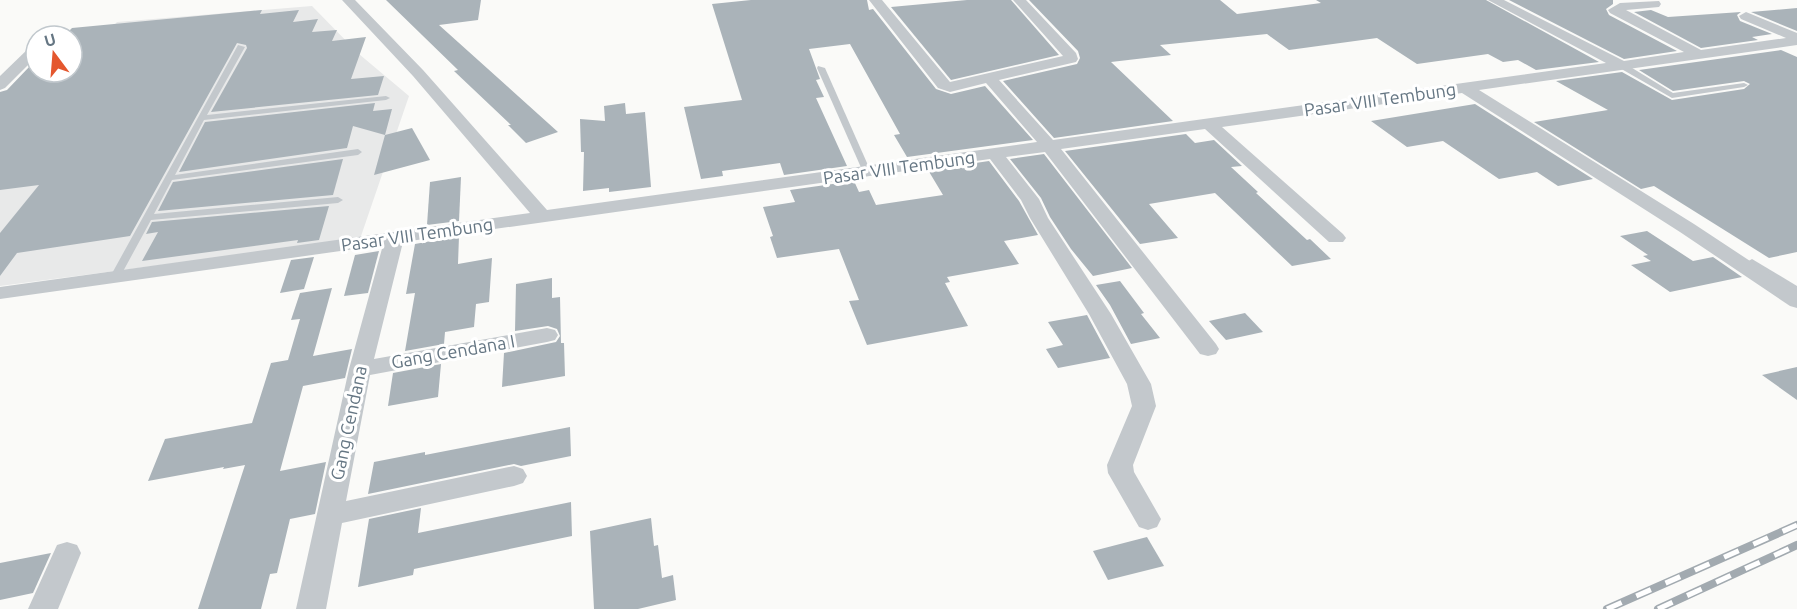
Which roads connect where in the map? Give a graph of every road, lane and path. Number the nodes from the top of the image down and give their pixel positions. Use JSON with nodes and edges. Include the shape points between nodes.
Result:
{"nodes":[{"id":1,"x":348,"y":0,"type":"edge"},
{"id":2,"x":875,"y":0,"type":"edge"},
{"id":3,"x":1019,"y":0,"type":"edge"},
{"id":4,"x":1494,"y":0,"type":"edge"},
{"id":5,"x":1654,"y":4,"type":"dead end"},
{"id":6,"x":1746,"y":16,"type":"dead end"},
{"id":7,"x":1792,"y":40,"type":"edge"},
{"id":8,"x":242,"y":47,"type":"dead end"},
{"id":9,"x":1797,"y":50,"type":"edge"},
{"id":10,"x":1698,"y":54,"type":"junction"},
{"id":11,"x":24,"y":61,"type":"edge"},
{"id":12,"x":1622,"y":65,"type":"junction"},
{"id":13,"x":821,"y":68,"type":"dead end"},
{"id":14,"x":990,"y":79,"type":"junction"},
{"id":15,"x":0,"y":85,"type":"edge"},
{"id":16,"x":1744,"y":85,"type":"dead end"},
{"id":17,"x":1469,"y":88,"type":"junction"},
{"id":18,"x":386,"y":98,"type":"dead end"},
{"id":19,"x":201,"y":118,"type":"junction"},
{"id":20,"x":1209,"y":124,"type":"junction"},
{"id":21,"x":1050,"y":147,"type":"junction"},
{"id":22,"x":358,"y":152,"type":"dead end"},
{"id":23,"x":995,"y":154,"type":"junction"},
{"id":24,"x":867,"y":172,"type":"junction"},
{"id":25,"x":170,"y":178,"type":"junction"},
{"id":26,"x":338,"y":200,"type":"dead end"},
{"id":27,"x":149,"y":217,"type":"junction"},
{"id":28,"x":535,"y":218,"type":"junction"},
{"id":29,"x":1336,"y":238,"type":"dead end"},
{"id":30,"x":394,"y":239,"type":"junction"},
{"id":31,"x":115,"y":278,"type":"junction"},
{"id":32,"x":1797,"y":291,"type":"edge"},
{"id":33,"x":0,"y":293,"type":"edge"},
{"id":34,"x":1797,"y":301,"type":"edge"},
{"id":35,"x":547,"y":335,"type":"dead end"},
{"id":36,"x":1208,"y":349,"type":"dead end"},
{"id":37,"x":360,"y":369,"type":"junction"},
{"id":38,"x":514,"y":476,"type":"dead end"},
{"id":39,"x":330,"y":515,"type":"junction"},
{"id":40,"x":1148,"y":519,"type":"dead end"},
{"id":41,"x":67,"y":553,"type":"dead end"},
{"id":42,"x":43,"y":609,"type":"edge"},
{"id":43,"x":311,"y":609,"type":"edge"}],
"edges":[{"from":1,"to":28,"type":"street","via":[[418,73]]},
{"from":2,"to":14,"type":"street","via":[[943,85]]},
{"from":3,"to":14,"type":"street","via":[[1071,59]]},
{"from":4,"to":12,"type":"street"},
{"from":5,"to":10,"type":"street","via":[[1615,10]]},
{"from":6,"to":7,"type":"street"},
{"from":7,"to":9,"type":"street"},
{"from":7,"to":10,"type":"street","name":"Pasar VIII Tembung"},
{"from":8,"to":19,"type":"lane"},
{"from":10,"to":12,"type":"street","name":"Pasar VIII Tembung"},
{"from":11,"to":15,"type":"street"},
{"from":12,"to":16,"type":"lane","via":[[1672,96]]},
{"from":12,"to":17,"type":"street","name":"Pasar VIII Tembung"},
{"from":13,"to":24,"type":"lane"},
{"from":14,"to":21,"type":"street"},
{"from":17,"to":20,"type":"street","name":"Pasar VIII Tembung"},
{"from":17,"to":32,"type":"lane"},
{"from":17,"to":34,"type":"street"},
{"from":18,"to":19,"type":"lane"},
{"from":19,"to":25,"type":"lane"},
{"from":20,"to":21,"type":"street","name":"Pasar VIII Tembung"},
{"from":20,"to":29,"type":"street"},
{"from":21,"to":23,"type":"street","name":"Pasar VIII Tembung"},
{"from":21,"to":36,"type":"street"},
{"from":22,"to":25,"type":"lane"},
{"from":23,"to":24,"type":"street","name":"Pasar VIII Tembung"},
{"from":23,"to":40,"type":"street","via":[[1030,199],[1139,384],[1144,406],[1120,465]]},
{"from":24,"to":28,"type":"street","name":"Pasar VIII Tembung"},
{"from":25,"to":27,"type":"lane"},
{"from":26,"to":27,"type":"lane"},
{"from":27,"to":31,"type":"lane"},
{"from":28,"to":30,"type":"street","name":"Pasar VIII Tembung"},
{"from":30,"to":31,"type":"street","name":"Pasar VIII Tembung"},
{"from":30,"to":37,"type":"street","name":"Gang Cendana"},
{"from":31,"to":33,"type":"street","name":"Pasar VIII Tembung"},
{"from":35,"to":37,"type":"street","name":"Gang Cendana I"},
{"from":37,"to":39,"type":"street","name":"Gang Cendana"},
{"from":38,"to":39,"type":"street"},
{"from":39,"to":43,"type":"street","name":"Gang Cendana"},
{"from":41,"to":42,"type":"street"}]}
